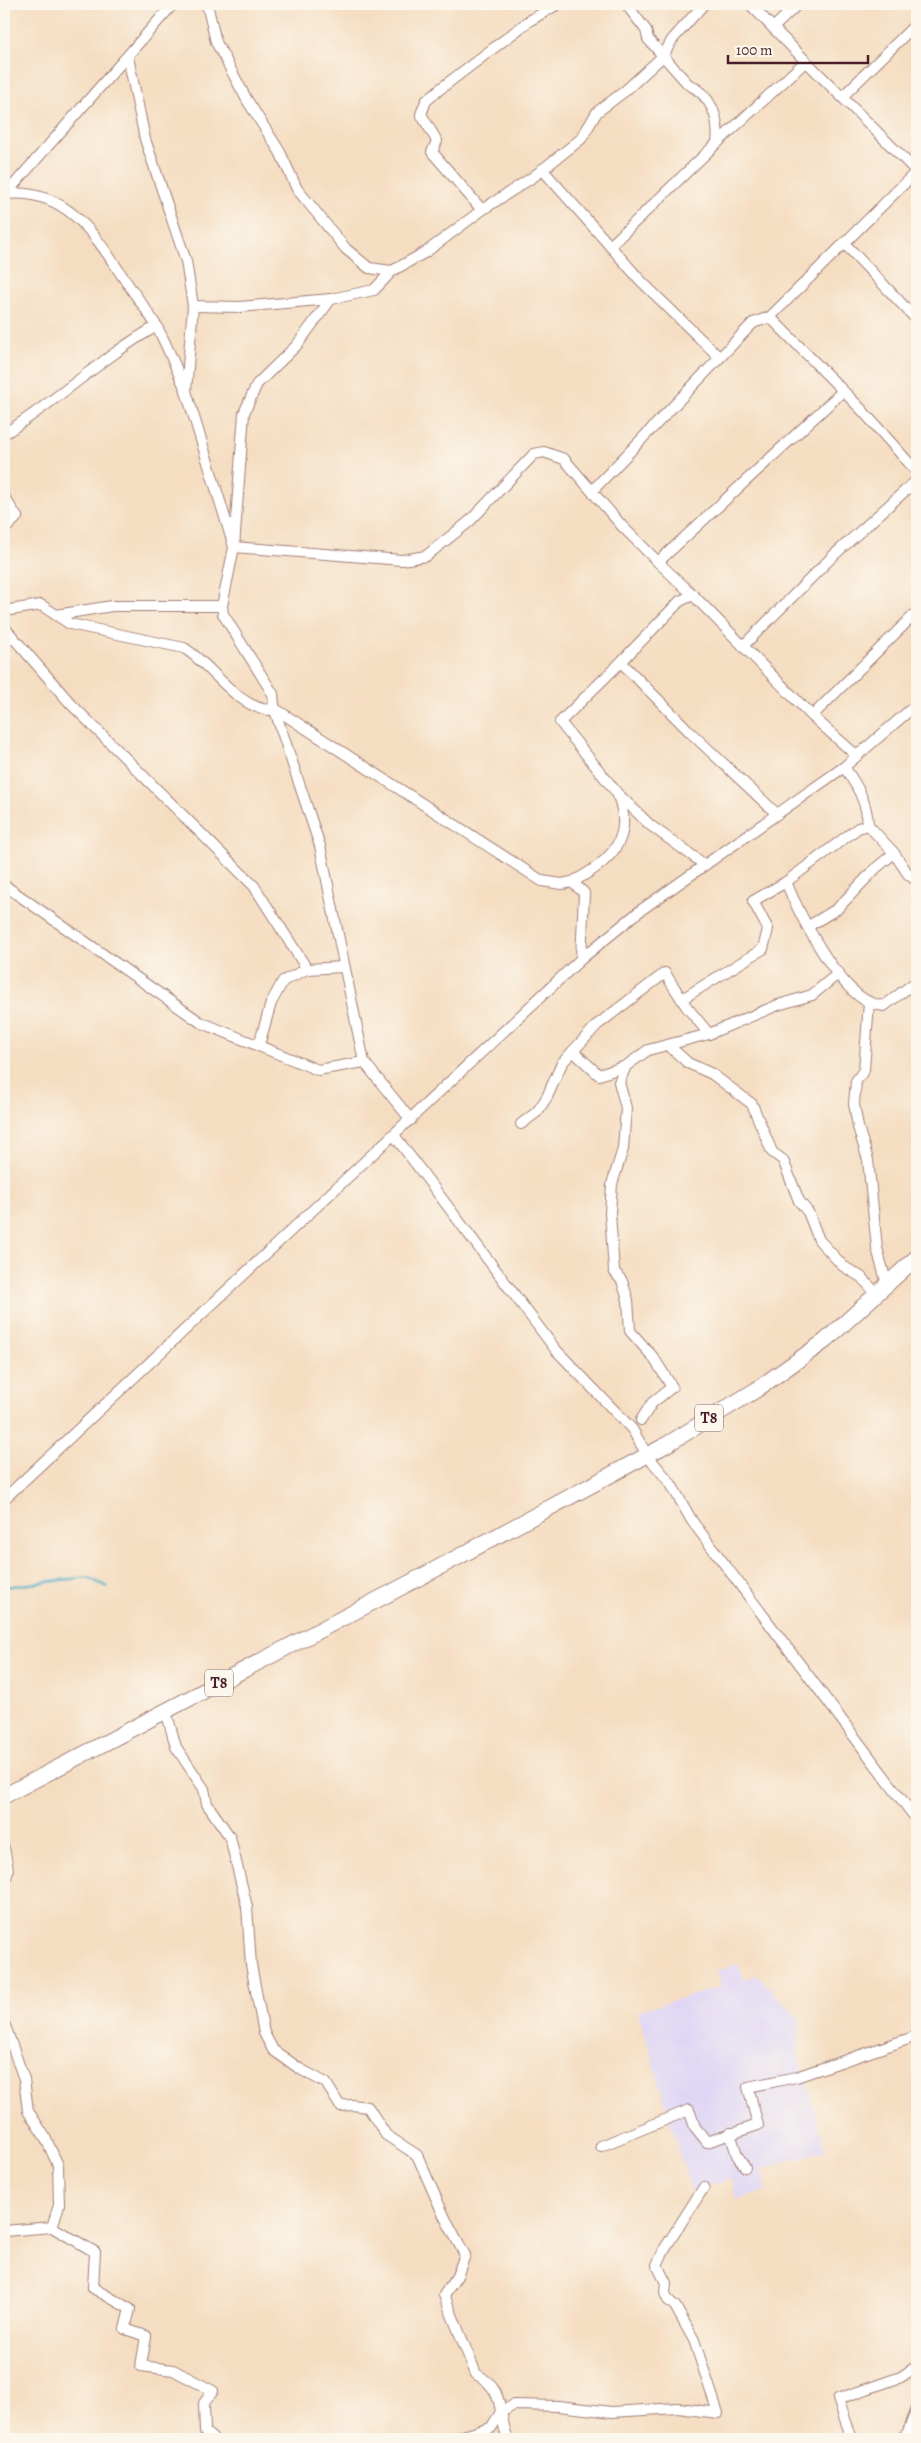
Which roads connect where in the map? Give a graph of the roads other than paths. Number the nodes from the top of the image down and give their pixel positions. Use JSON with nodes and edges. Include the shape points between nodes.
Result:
{"nodes":[{"id":1,"x":173,"y":4,"type":"edge"},
{"id":2,"x":207,"y":4,"type":"edge"},
{"id":3,"x":558,"y":4,"type":"edge"},
{"id":4,"x":626,"y":4,"type":"edge"},
{"id":5,"x":704,"y":4,"type":"edge"},
{"id":6,"x":750,"y":4,"type":"edge"},
{"id":7,"x":798,"y":4,"type":"edge"},
{"id":8,"x":917,"y":24,"type":"edge"},
{"id":9,"x":773,"y":28,"type":"junction"},
{"id":10,"x":663,"y":56,"type":"junction"},
{"id":11,"x":128,"y":57,"type":"junction"},
{"id":12,"x":805,"y":62,"type":"junction"},
{"id":13,"x":843,"y":96,"type":"junction"},
{"id":14,"x":716,"y":143,"type":"junction"},
{"id":15,"x":542,"y":169,"type":"junction"},
{"id":16,"x":917,"y":171,"type":"edge"},
{"id":17,"x":5,"y":195,"type":"edge"},
{"id":18,"x":482,"y":210,"type":"junction"},
{"id":19,"x":844,"y":243,"type":"junction"},
{"id":20,"x":610,"y":246,"type":"junction"},
{"id":21,"x":392,"y":271,"type":"junction"},
{"id":22,"x":331,"y":300,"type":"junction"},
{"id":23,"x":193,"y":306,"type":"junction"},
{"id":24,"x":915,"y":315,"type":"edge"},
{"id":25,"x":770,"y":317,"type":"junction"},
{"id":26,"x":156,"y":326,"type":"junction"},
{"id":27,"x":719,"y":357,"type":"junction"},
{"id":28,"x":186,"y":391,"type":"junction"},
{"id":29,"x":842,"y":392,"type":"junction"},
{"id":30,"x":4,"y":434,"type":"edge"},
{"id":31,"x":917,"y":472,"type":"edge"},
{"id":32,"x":917,"y":480,"type":"edge"},
{"id":33,"x":592,"y":491,"type":"junction"},
{"id":34,"x":4,"y":497,"type":"edge"},
{"id":35,"x":4,"y":530,"type":"edge"},
{"id":36,"x":234,"y":547,"type":"junction"},
{"id":37,"x":658,"y":562,"type":"junction"},
{"id":38,"x":694,"y":595,"type":"junction"},
{"id":39,"x":222,"y":606,"type":"junction"},
{"id":40,"x":4,"y":611,"type":"edge"},
{"id":41,"x":917,"y":612,"type":"edge"},
{"id":42,"x":56,"y":615,"type":"junction"},
{"id":43,"x":4,"y":627,"type":"edge"},
{"id":44,"x":743,"y":646,"type":"junction"},
{"id":45,"x":621,"y":662,"type":"junction"},
{"id":46,"x":917,"y":704,"type":"edge"},
{"id":47,"x":274,"y":708,"type":"junction"},
{"id":48,"x":812,"y":716,"type":"junction"},
{"id":49,"x":856,"y":756,"type":"junction"},
{"id":50,"x":844,"y":767,"type":"junction"},
{"id":51,"x":617,"y":793,"type":"junction"},
{"id":52,"x":777,"y":814,"type":"junction"},
{"id":53,"x":868,"y":825,"type":"junction"},
{"id":54,"x":894,"y":853,"type":"junction"},
{"id":55,"x":705,"y":865,"type":"junction"},
{"id":56,"x":917,"y":881,"type":"edge"},
{"id":57,"x":572,"y":882,"type":"junction"},
{"id":58,"x":786,"y":882,"type":"junction"},
{"id":59,"x":4,"y":885,"type":"edge"},
{"id":60,"x":807,"y":927,"type":"junction"},
{"id":61,"x":581,"y":958,"type":"junction"},
{"id":62,"x":343,"y":967,"type":"junction"},
{"id":63,"x":307,"y":969,"type":"junction"},
{"id":64,"x":839,"y":973,"type":"junction"},
{"id":65,"x":917,"y":981,"type":"edge"},
{"id":66,"x":682,"y":999,"type":"junction"},
{"id":67,"x":869,"y":1002,"type":"junction"},
{"id":68,"x":709,"y":1034,"type":"junction"},
{"id":69,"x":259,"y":1045,"type":"junction"},
{"id":70,"x":668,"y":1046,"type":"junction"},
{"id":71,"x":573,"y":1051,"type":"junction"},
{"id":72,"x":364,"y":1062,"type":"junction"},
{"id":73,"x":626,"y":1066,"type":"junction"},
{"id":74,"x":411,"y":1120,"type":"junction"},
{"id":75,"x":521,"y":1124,"type":"dead end"},
{"id":76,"x":394,"y":1135,"type":"junction"},
{"id":77,"x":917,"y":1257,"type":"edge"},
{"id":78,"x":882,"y":1289,"type":"junction"},
{"id":79,"x":640,"y":1420,"type":"dead end"},
{"id":80,"x":647,"y":1456,"type":"junction"},
{"id":81,"x":4,"y":1499,"type":"edge"},
{"id":82,"x":166,"y":1711,"type":"junction"},
{"id":83,"x":4,"y":1796,"type":"edge"},
{"id":84,"x":917,"y":1820,"type":"edge"},
{"id":85,"x":4,"y":1848,"type":"edge"},
{"id":86,"x":4,"y":1887,"type":"edge"},
{"id":87,"x":4,"y":2023,"type":"edge"},
{"id":88,"x":917,"y":2036,"type":"edge"},
{"id":89,"x":730,"y":2134,"type":"junction"},
{"id":90,"x":600,"y":2146,"type":"dead end"},
{"id":91,"x":745,"y":2167,"type":"dead end"},
{"id":92,"x":704,"y":2187,"type":"dead end"},
{"id":93,"x":52,"y":2227,"type":"junction"},
{"id":94,"x":4,"y":2231,"type":"edge"},
{"id":95,"x":917,"y":2366,"type":"edge"},
{"id":96,"x":917,"y":2408,"type":"edge"},
{"id":97,"x":501,"y":2412,"type":"junction"},
{"id":98,"x":213,"y":2439,"type":"edge"},
{"id":99,"x":452,"y":2439,"type":"edge"},
{"id":100,"x":508,"y":2439,"type":"edge"},
{"id":101,"x":852,"y":2439,"type":"edge"},
{"id":102,"x":899,"y":2439,"type":"edge"}],
"edges":[{"from":1,"to":11,"type":"street"},
{"from":2,"to":21,"type":"street","via":[[216,42],[280,152],[297,189],[346,249],[369,268]]},
{"from":3,"to":18,"type":"street","via":[[529,21],[440,89],[426,101],[421,114],[437,141],[432,152]]},
{"from":4,"to":10,"type":"street"},
{"from":5,"to":10,"type":"street","via":[[672,40]]},
{"from":6,"to":9,"type":"street"},
{"from":7,"to":9,"type":"street"},
{"from":8,"to":13,"type":"street"},
{"from":9,"to":12,"type":"street"},
{"from":10,"to":14,"type":"street","via":[[714,108],[718,130]]},
{"from":10,"to":15,"type":"street","via":[[626,91],[597,112],[581,139]]},
{"from":11,"to":17,"type":"street"},
{"from":11,"to":23,"type":"street","via":[[144,139],[186,261]]},
{"from":12,"to":13,"type":"street"},
{"from":12,"to":14,"type":"street"},
{"from":13,"to":16,"type":"street"},
{"from":14,"to":20,"type":"street"},
{"from":15,"to":18,"type":"street"},
{"from":15,"to":20,"type":"street"},
{"from":16,"to":19,"type":"street"},
{"from":17,"to":26,"type":"street","via":[[27,192],[55,203],[87,225]]},
{"from":18,"to":21,"type":"street","via":[[426,252]]},
{"from":19,"to":24,"type":"street"},
{"from":19,"to":25,"type":"street"},
{"from":20,"to":27,"type":"street"},
{"from":21,"to":22,"type":"street","via":[[374,290]]},
{"from":22,"to":23,"type":"street","via":[[240,308]]},
{"from":22,"to":36,"type":"street","via":[[297,345],[257,384],[244,413]]},
{"from":23,"to":28,"type":"street"},
{"from":25,"to":27,"type":"street","via":[[753,323]]},
{"from":25,"to":29,"type":"street"},
{"from":26,"to":28,"type":"street"},
{"from":26,"to":30,"type":"street","via":[[112,354],[49,404]]},
{"from":27,"to":33,"type":"street"},
{"from":28,"to":36,"type":"street"},
{"from":29,"to":31,"type":"street"},
{"from":29,"to":37,"type":"street"},
{"from":32,"to":44,"type":"street","via":[[834,555]]},
{"from":33,"to":36,"type":"street","via":[[564,459],[544,452],[534,454],[470,521],[426,556],[402,560]]},
{"from":33,"to":37,"type":"street"},
{"from":34,"to":35,"type":"street","via":[[17,516]]},
{"from":36,"to":39,"type":"street"},
{"from":37,"to":38,"type":"street"},
{"from":38,"to":44,"type":"street"},
{"from":38,"to":45,"type":"street","via":[[680,601]]},
{"from":39,"to":42,"type":"street","via":[[112,606]]},
{"from":39,"to":47,"type":"street","via":[[226,622],[273,694]]},
{"from":40,"to":42,"type":"street","via":[[41,605]]},
{"from":41,"to":48,"type":"street"},
{"from":42,"to":47,"type":"street","via":[[70,624],[184,648],[199,657],[241,698],[264,709]]},
{"from":43,"to":63,"type":"street","via":[[71,704],[254,886]]},
{"from":44,"to":48,"type":"street"},
{"from":45,"to":51,"type":"street","via":[[560,722]]},
{"from":45,"to":52,"type":"street"},
{"from":46,"to":49,"type":"street"},
{"from":47,"to":57,"type":"street","via":[[542,880],[562,884]]},
{"from":47,"to":62,"type":"street","via":[[320,846]]},
{"from":48,"to":49,"type":"street"},
{"from":49,"to":50,"type":"street"},
{"from":50,"to":52,"type":"street"},
{"from":50,"to":53,"type":"street","via":[[858,787],[868,814]]},
{"from":51,"to":55,"type":"street","via":[[650,825]]},
{"from":51,"to":57,"type":"street","via":[[624,811],[624,832],[597,868]]},
{"from":52,"to":55,"type":"street"},
{"from":53,"to":54,"type":"street"},
{"from":53,"to":58,"type":"street","via":[[858,828]]},
{"from":54,"to":56,"type":"street","via":[[908,874]]},
{"from":54,"to":60,"type":"street","via":[[837,909]]},
{"from":55,"to":61,"type":"street"},
{"from":57,"to":61,"type":"street","via":[[584,893]]},
{"from":58,"to":60,"type":"street"},
{"from":58,"to":66,"type":"street","via":[[753,901],[768,929],[764,949]]},
{"from":59,"to":69,"type":"street","via":[[200,1022]]},
{"from":60,"to":64,"type":"street"},
{"from":61,"to":74,"type":"street"},
{"from":62,"to":63,"type":"street"},
{"from":62,"to":72,"type":"street"},
{"from":63,"to":69,"type":"street","via":[[283,981],[270,1003]]},
{"from":64,"to":67,"type":"street","via":[[856,994]]},
{"from":64,"to":68,"type":"street","via":[[812,995],[778,1005]]},
{"from":65,"to":67,"type":"street","via":[[884,1006]]},
{"from":66,"to":68,"type":"street"},
{"from":66,"to":71,"type":"street","via":[[665,973],[597,1024]]},
{"from":67,"to":78,"type":"street","via":[[864,1070],[856,1081],[854,1104],[868,1160]]},
{"from":68,"to":70,"type":"street"},
{"from":69,"to":72,"type":"street","via":[[318,1070]]},
{"from":70,"to":73,"type":"street","via":[[648,1050]]},
{"from":70,"to":78,"type":"street","via":[[688,1063],[712,1074],[752,1104],[772,1152],[783,1160],[819,1240],[843,1266]]},
{"from":71,"to":73,"type":"street","via":[[599,1075]]},
{"from":71,"to":75,"type":"street","via":[[562,1063],[537,1112]]},
{"from":72,"to":74,"type":"street"},
{"from":73,"to":79,"type":"street","via":[[619,1082],[626,1108],[623,1149],[612,1184],[610,1213],[614,1271],[622,1281],[628,1300],[630,1332],[653,1357],[672,1386],[652,1403]]},
{"from":74,"to":76,"type":"street"},
{"from":76,"to":80,"type":"street","via":[[556,1350],[632,1429]]},
{"from":76,"to":81,"type":"street"},
{"from":77,"to":78,"type":"highway","number":"T8"},
{"from":78,"to":80,"type":"highway","number":"T8","via":[[825,1341],[756,1390]]},
{"from":80,"to":82,"type":"highway","number":"T8"},
{"from":80,"to":84,"type":"street","via":[[671,1484],[692,1520]]},
{"from":82,"to":83,"type":"highway","number":"T8"},
{"from":82,"to":97,"type":"street","via":[[176,1748],[204,1789],[207,1804],[230,1837],[247,1907],[251,1965],[264,2033],[273,2050],[326,2083],[340,2106],[368,2107],[386,2135],[417,2155],[465,2255],[457,2276],[444,2295],[476,2374],[486,2379],[498,2394]]},
{"from":85,"to":86,"type":"street","via":[[8,1870]]},
{"from":87,"to":93,"type":"street","via":[[24,2080],[28,2111],[46,2137],[58,2164],[59,2205]]},
{"from":88,"to":89,"type":"street","via":[[796,2077],[748,2087],[758,2125]]},
{"from":89,"to":90,"type":"street","via":[[706,2142],[695,2127],[689,2110]]},
{"from":89,"to":91,"type":"street"},
{"from":92,"to":97,"type":"street","via":[[665,2248],[658,2265],[666,2282],[668,2300],[675,2306],[694,2340],[718,2413],[678,2408],[612,2412],[514,2405]]},
{"from":93,"to":94,"type":"street"},
{"from":93,"to":98,"type":"street","via":[[95,2252],[93,2288],[130,2309],[125,2329],[146,2336],[141,2366],[173,2370],[213,2391],[204,2403],[204,2432]]},
{"from":95,"to":101,"type":"street","via":[[901,2377],[838,2399]]},
{"from":96,"to":102,"type":"street","via":[[907,2434]]},
{"from":97,"to":99,"type":"street","via":[[491,2428]]},
{"from":97,"to":100,"type":"street"}]}
